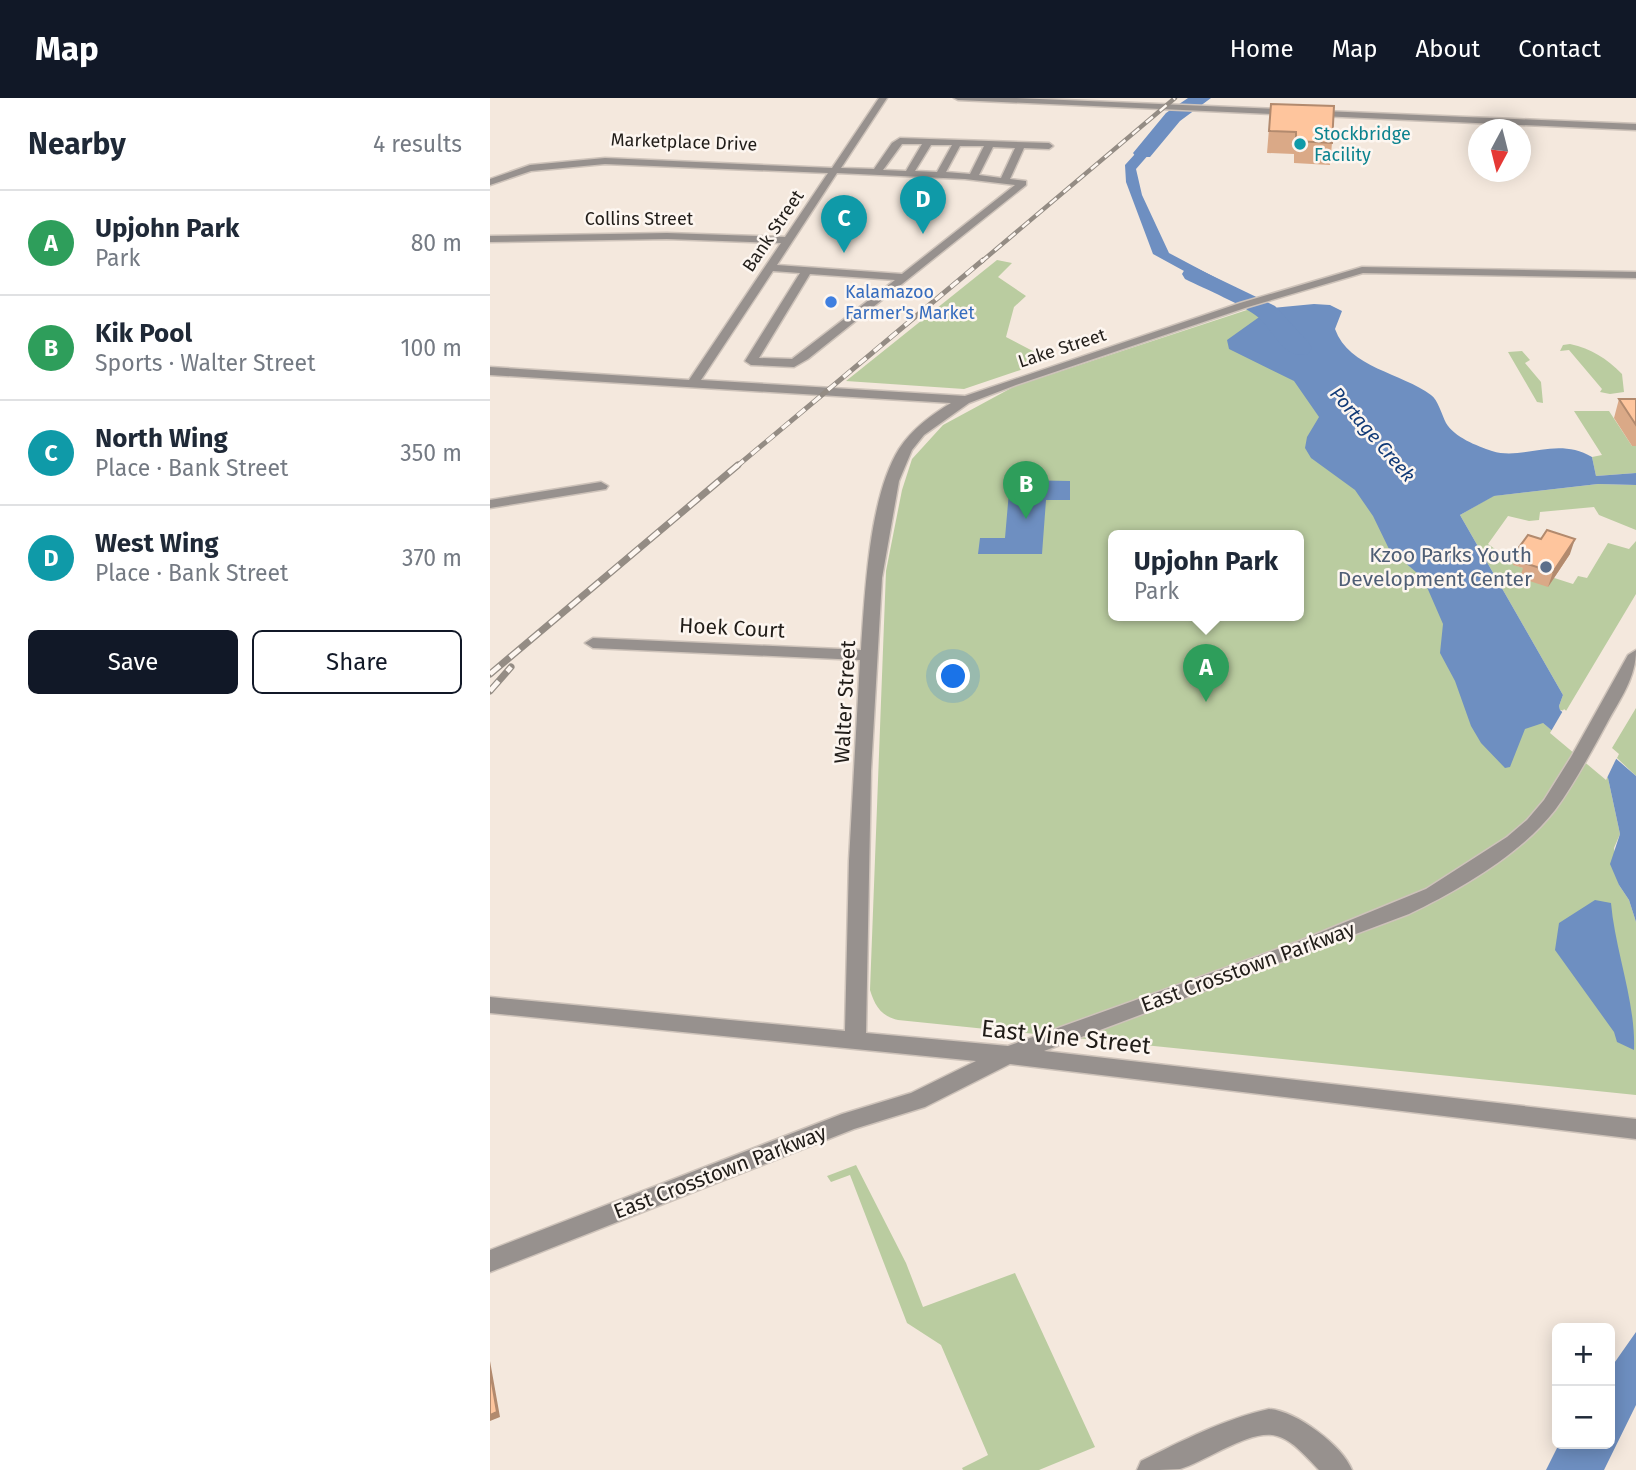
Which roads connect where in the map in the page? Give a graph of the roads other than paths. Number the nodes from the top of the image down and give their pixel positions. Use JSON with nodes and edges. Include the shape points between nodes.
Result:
{"nodes":[{"id":1,"x":883,"y":98,"type":"edge"},
{"id":2,"x":958,"y":98,"type":"edge"},
{"id":3,"x":1083,"y":101,"type":"edge"},
{"id":4,"x":1636,"y":127,"type":"edge"},
{"id":5,"x":929,"y":141,"type":"junction"},
{"id":6,"x":958,"y":142,"type":"junction"},
{"id":7,"x":990,"y":143,"type":"junction"},
{"id":8,"x":1021,"y":145,"type":"junction"},
{"id":9,"x":1049,"y":146,"type":"dead end"},
{"id":10,"x":837,"y":168,"type":"junction"},
{"id":11,"x":876,"y":173,"type":"junction"},
{"id":12,"x":909,"y":174,"type":"junction"},
{"id":13,"x":940,"y":175,"type":"junction"},
{"id":14,"x":973,"y":177,"type":"junction"},
{"id":15,"x":1005,"y":180,"type":"junction"},
{"id":16,"x":490,"y":182,"type":"edge"},
{"id":17,"x":490,"y":239,"type":"edge"},
{"id":18,"x":788,"y":240,"type":"junction"},
{"id":19,"x":769,"y":268,"type":"junction"},
{"id":20,"x":807,"y":270,"type":"junction"},
{"id":21,"x":1636,"y":275,"type":"edge"},
{"id":22,"x":904,"y":277,"type":"junction"},
{"id":23,"x":490,"y":371,"type":"edge"},
{"id":24,"x":694,"y":383,"type":"junction"},
{"id":25,"x":966,"y":400,"type":"junction"},
{"id":26,"x":601,"y":486,"type":"dead end"},
{"id":27,"x":490,"y":504,"type":"edge"},
{"id":28,"x":593,"y":643,"type":"dead end"},
{"id":29,"x":868,"y":655,"type":"junction"},
{"id":30,"x":1636,"y":655,"type":"edge"},
{"id":31,"x":1629,"y":681,"type":"edge"},
{"id":32,"x":490,"y":1005,"type":"edge"},
{"id":33,"x":855,"y":1042,"type":"junction"},
{"id":34,"x":1007,"y":1055,"type":"junction"},
{"id":35,"x":1636,"y":1129,"type":"edge"},
{"id":36,"x":490,"y":1261,"type":"edge"},
{"id":37,"x":1150,"y":1470,"type":"edge"},
{"id":38,"x":1339,"y":1470,"type":"edge"}],
"edges":[{"from":1,"to":10,"type":"street","name":"Bank Street"},
{"from":2,"to":3,"type":"street"},
{"from":3,"to":4,"type":"street"},
{"from":5,"to":6,"type":"street"},
{"from":5,"to":11,"type":"street","via":[[900,141]]},
{"from":5,"to":12,"type":"street"},
{"from":6,"to":7,"type":"street"},
{"from":6,"to":13,"type":"street"},
{"from":7,"to":8,"type":"street"},
{"from":7,"to":14,"type":"street"},
{"from":8,"to":9,"type":"street"},
{"from":8,"to":15,"type":"street"},
{"from":10,"to":11,"type":"street","name":"Marketplace Drive"},
{"from":10,"to":16,"type":"street","name":"Marketplace Drive","via":[[587,162],[530,168]]},
{"from":10,"to":18,"type":"street","name":"Bank Street"},
{"from":11,"to":12,"type":"street","name":"Marketplace Drive"},
{"from":12,"to":13,"type":"street","name":"Marketplace Drive"},
{"from":13,"to":14,"type":"street","name":"Marketplace Drive"},
{"from":14,"to":15,"type":"street","name":"Marketplace Drive"},
{"from":15,"to":22,"type":"street","via":[[1023,183]]},
{"from":17,"to":18,"type":"street","name":"Collins Street","via":[[667,236]]},
{"from":18,"to":19,"type":"street","name":"Bank Street"},
{"from":19,"to":20,"type":"street"},
{"from":19,"to":24,"type":"street","name":"Bank Street"},
{"from":20,"to":22,"type":"street"},
{"from":20,"to":22,"type":"street","via":[[751,361],[794,363]]},
{"from":21,"to":25,"type":"street","name":"Lake Street","via":[[1385,268],[1337,276]]},
{"from":23,"to":24,"type":"street","name":"Lake Street"},
{"from":24,"to":25,"type":"street","name":"Lake Street"},
{"from":25,"to":29,"type":"street","name":"Walter Street","via":[[917,434],[893,475],[873,578]]},
{"from":26,"to":27,"type":"street"},
{"from":28,"to":29,"type":"street","name":"Hoek Court"},
{"from":29,"to":33,"type":"street","name":"Walter Street"},
{"from":30,"to":31,"type":"street","name":"East Crosstown Parkway"},
{"from":31,"to":34,"type":"street","name":"East Crosstown Parkway","via":[[1533,824],[1433,894],[1304,947]]},
{"from":32,"to":33,"type":"street","name":"East Vine Street"},
{"from":33,"to":34,"type":"street","name":"East Vine Street"},
{"from":34,"to":35,"type":"street","name":"East Vine Street"},
{"from":34,"to":36,"type":"street","name":"East Crosstown Parkway","via":[[917,1100],[850,1121]]},
{"from":37,"to":38,"type":"street","via":[[1269,1421],[1292,1430]]}]}
